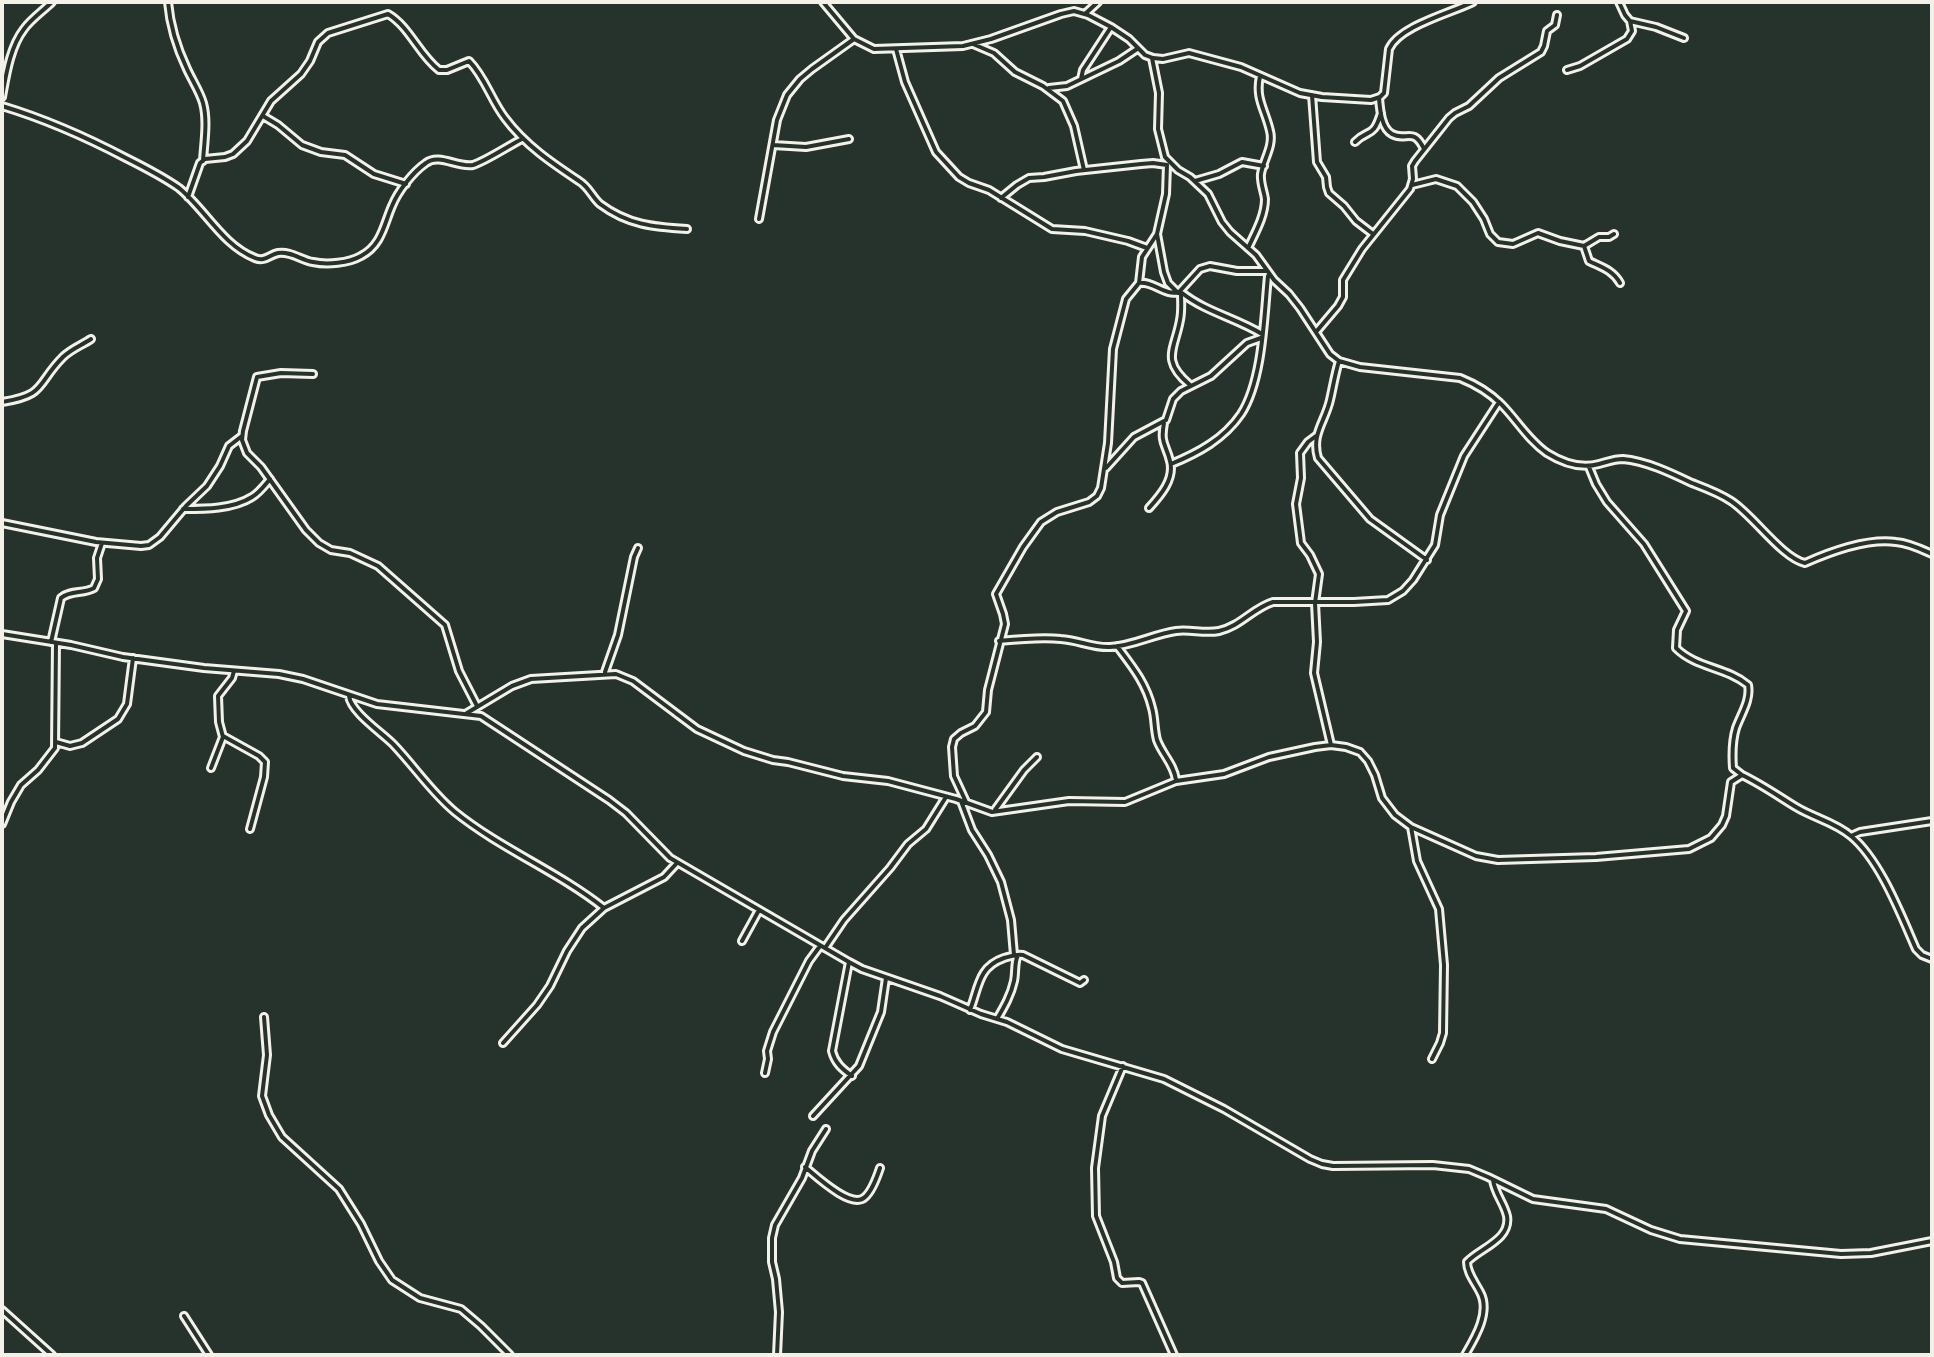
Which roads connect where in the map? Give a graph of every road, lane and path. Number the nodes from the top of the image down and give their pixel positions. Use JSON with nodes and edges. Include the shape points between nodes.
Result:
{"nodes":[{"id":1,"x":52,"y":2,"type":"edge"},
{"id":2,"x":168,"y":2,"type":"edge"},
{"id":3,"x":823,"y":2,"type":"edge"},
{"id":4,"x":1098,"y":2,"type":"edge"},
{"id":5,"x":1473,"y":2,"type":"edge"},
{"id":6,"x":1619,"y":2,"type":"edge"},
{"id":7,"x":1084,"y":14,"type":"junction"},
{"id":8,"x":1557,"y":15,"type":"dead end"},
{"id":9,"x":1630,"y":21,"type":"junction"},
{"id":10,"x":1111,"y":27,"type":"junction"},
{"id":11,"x":1684,"y":38,"type":"dead end"},
{"id":12,"x":854,"y":39,"type":"junction"},
{"id":13,"x":971,"y":44,"type":"junction"},
{"id":14,"x":896,"y":49,"type":"junction"},
{"id":15,"x":1137,"y":49,"type":"junction"},
{"id":16,"x":1152,"y":58,"type":"junction"},
{"id":17,"x":1567,"y":70,"type":"dead end"},
{"id":18,"x":1260,"y":76,"type":"junction"},
{"id":19,"x":1081,"y":79,"type":"junction"},
{"id":20,"x":1046,"y":88,"type":"junction"},
{"id":21,"x":1312,"y":95,"type":"junction"},
{"id":22,"x":2,"y":97,"type":"edge"},
{"id":23,"x":1379,"y":98,"type":"junction"},
{"id":24,"x":2,"y":106,"type":"edge"},
{"id":25,"x":1381,"y":113,"type":"junction"},
{"id":26,"x":263,"y":116,"type":"junction"},
{"id":27,"x":522,"y":139,"type":"junction"},
{"id":28,"x":849,"y":139,"type":"dead end"},
{"id":29,"x":1355,"y":142,"type":"dead end"},
{"id":30,"x":773,"y":145,"type":"junction"},
{"id":31,"x":1424,"y":149,"type":"junction"},
{"id":32,"x":203,"y":161,"type":"junction"},
{"id":33,"x":1166,"y":162,"type":"junction"},
{"id":34,"x":1264,"y":166,"type":"junction"},
{"id":35,"x":1084,"y":170,"type":"junction"},
{"id":36,"x":1195,"y":181,"type":"junction"},
{"id":37,"x":406,"y":184,"type":"junction"},
{"id":38,"x":1412,"y":185,"type":"junction"},
{"id":39,"x":188,"y":197,"type":"junction"},
{"id":40,"x":1001,"y":198,"type":"junction"},
{"id":41,"x":759,"y":219,"type":"dead end"},
{"id":42,"x":687,"y":229,"type":"dead end"},
{"id":43,"x":1157,"y":234,"type":"junction"},
{"id":44,"x":1373,"y":234,"type":"junction"},
{"id":45,"x":1614,"y":234,"type":"dead end"},
{"id":46,"x":1584,"y":246,"type":"junction"},
{"id":47,"x":1147,"y":248,"type":"junction"},
{"id":48,"x":1248,"y":248,"type":"junction"},
{"id":49,"x":1268,"y":272,"type":"junction"},
{"id":50,"x":1139,"y":283,"type":"junction"},
{"id":51,"x":1620,"y":283,"type":"dead end"},
{"id":52,"x":1179,"y":293,"type":"junction"},
{"id":53,"x":1316,"y":332,"type":"junction"},
{"id":54,"x":1262,"y":336,"type":"junction"},
{"id":55,"x":91,"y":339,"type":"dead end"},
{"id":56,"x":1339,"y":361,"type":"junction"},
{"id":57,"x":313,"y":374,"type":"dead end"},
{"id":58,"x":1190,"y":385,"type":"junction"},
{"id":59,"x":2,"y":402,"type":"edge"},
{"id":60,"x":1499,"y":402,"type":"junction"},
{"id":61,"x":1164,"y":421,"type":"junction"},
{"id":62,"x":242,"y":436,"type":"junction"},
{"id":63,"x":1316,"y":436,"type":"junction"},
{"id":64,"x":1171,"y":464,"type":"junction"},
{"id":65,"x":1589,"y":467,"type":"junction"},
{"id":66,"x":1104,"y":470,"type":"junction"},
{"id":67,"x":270,"y":479,"type":"junction"},
{"id":68,"x":1149,"y":508,"type":"dead end"},
{"id":69,"x":183,"y":509,"type":"junction"},
{"id":70,"x":2,"y":523,"type":"edge"},
{"id":71,"x":102,"y":543,"type":"junction"},
{"id":72,"x":638,"y":548,"type":"dead end"},
{"id":73,"x":1932,"y":554,"type":"edge"},
{"id":74,"x":1427,"y":560,"type":"junction"},
{"id":75,"x":1315,"y":603,"type":"junction"},
{"id":76,"x":2,"y":634,"type":"edge"},
{"id":77,"x":999,"y":641,"type":"junction"},
{"id":78,"x":53,"y":642,"type":"junction"},
{"id":79,"x":1117,"y":646,"type":"junction"},
{"id":80,"x":133,"y":658,"type":"junction"},
{"id":81,"x":234,"y":671,"type":"junction"},
{"id":82,"x":605,"y":673,"type":"junction"},
{"id":83,"x":349,"y":696,"type":"junction"},
{"id":84,"x":477,"y":706,"type":"junction"},
{"id":85,"x":466,"y":713,"type":"junction"},
{"id":86,"x":223,"y":736,"type":"junction"},
{"id":87,"x":56,"y":742,"type":"junction"},
{"id":88,"x":1331,"y":745,"type":"junction"},
{"id":89,"x":1037,"y":757,"type":"dead end"},
{"id":90,"x":211,"y":768,"type":"dead end"},
{"id":91,"x":1742,"y":775,"type":"junction"},
{"id":92,"x":1176,"y":781,"type":"junction"},
{"id":93,"x":946,"y":797,"type":"junction"},
{"id":94,"x":961,"y":801,"type":"junction"},
{"id":95,"x":967,"y":804,"type":"junction"},
{"id":96,"x":994,"y":812,"type":"junction"},
{"id":97,"x":1932,"y":821,"type":"edge"},
{"id":98,"x":2,"y":824,"type":"edge"},
{"id":99,"x":1411,"y":827,"type":"junction"},
{"id":100,"x":250,"y":829,"type":"dead end"},
{"id":101,"x":1851,"y":836,"type":"junction"},
{"id":102,"x":677,"y":863,"type":"junction"},
{"id":103,"x":604,"y":908,"type":"junction"},
{"id":104,"x":759,"y":910,"type":"junction"},
{"id":105,"x":742,"y":941,"type":"dead end"},
{"id":106,"x":823,"y":947,"type":"junction"},
{"id":107,"x":1016,"y":954,"type":"junction"},
{"id":108,"x":1932,"y":959,"type":"edge"},
{"id":109,"x":849,"y":962,"type":"junction"},
{"id":110,"x":886,"y":977,"type":"junction"},
{"id":111,"x":1084,"y":980,"type":"dead end"},
{"id":112,"x":970,"y":1010,"type":"junction"},
{"id":113,"x":264,"y":1017,"type":"dead end"},
{"id":114,"x":997,"y":1019,"type":"junction"},
{"id":115,"x":503,"y":1043,"type":"dead end"},
{"id":116,"x":1432,"y":1059,"type":"dead end"},
{"id":117,"x":1123,"y":1066,"type":"junction"},
{"id":118,"x":765,"y":1073,"type":"dead end"},
{"id":119,"x":852,"y":1076,"type":"junction"},
{"id":120,"x":813,"y":1116,"type":"dead end"},
{"id":121,"x":826,"y":1129,"type":"dead end"},
{"id":122,"x":805,"y":1167,"type":"junction"},
{"id":123,"x":880,"y":1168,"type":"dead end"},
{"id":124,"x":1493,"y":1180,"type":"junction"},
{"id":125,"x":1932,"y":1241,"type":"edge"},
{"id":126,"x":2,"y":1310,"type":"edge"},
{"id":127,"x":184,"y":1316,"type":"dead end"},
{"id":128,"x":52,"y":1355,"type":"edge"},
{"id":129,"x":209,"y":1355,"type":"edge"},
{"id":130,"x":510,"y":1355,"type":"edge"},
{"id":131,"x":777,"y":1355,"type":"edge"},
{"id":132,"x":1174,"y":1355,"type":"edge"},
{"id":133,"x":1465,"y":1355,"type":"edge"}],
"edges":[{"from":1,"to":22,"type":"street","via":[[19,36]]},
{"from":2,"to":32,"type":"street","via":[[175,40],[203,103]]},
{"from":3,"to":12,"type":"street"},
{"from":4,"to":7,"type":"street"},
{"from":5,"to":23,"type":"street","via":[[1411,29],[1391,44],[1386,87]]},
{"from":6,"to":9,"type":"street"},
{"from":7,"to":10,"type":"street"},
{"from":7,"to":13,"type":"street","via":[[1069,12]]},
{"from":8,"to":31,"type":"street","via":[[1541,52],[1455,113]]},
{"from":9,"to":11,"type":"street"},
{"from":9,"to":17,"type":"street","via":[[1627,39]]},
{"from":10,"to":15,"type":"street"},
{"from":10,"to":19,"type":"street"},
{"from":12,"to":14,"type":"street","via":[[874,49]]},
{"from":12,"to":30,"type":"street","via":[[787,95]]},
{"from":13,"to":14,"type":"street"},
{"from":13,"to":20,"type":"street"},
{"from":14,"to":40,"type":"street","via":[[936,152],[959,177]]},
{"from":15,"to":16,"type":"street"},
{"from":15,"to":19,"type":"street"},
{"from":16,"to":18,"type":"street","via":[[1189,53]]},
{"from":16,"to":33,"type":"street"},
{"from":18,"to":21,"type":"street"},
{"from":18,"to":34,"type":"street","via":[[1257,93],[1271,131]]},
{"from":19,"to":20,"type":"street"},
{"from":20,"to":35,"type":"street","via":[[1063,101]]},
{"from":21,"to":23,"type":"street"},
{"from":21,"to":44,"type":"street","via":[[1317,162],[1329,193]]},
{"from":23,"to":25,"type":"street"},
{"from":24,"to":39,"type":"street","via":[[110,149]]},
{"from":25,"to":29,"type":"street","via":[[1372,132]]},
{"from":25,"to":31,"type":"street","via":[[1393,135],[1412,135]]},
{"from":26,"to":27,"type":"street","via":[[271,101],[301,74],[328,33],[388,14],[439,70],[469,61]]},
{"from":26,"to":32,"type":"street","via":[[233,154]]},
{"from":26,"to":37,"type":"street","via":[[302,145],[345,155],[374,174]]},
{"from":27,"to":37,"type":"street","via":[[471,165],[428,161]]},
{"from":27,"to":42,"type":"street","via":[[608,209],[643,225]]},
{"from":28,"to":30,"type":"street","via":[[806,147]]},
{"from":30,"to":41,"type":"street"},
{"from":31,"to":38,"type":"street","via":[[1412,166]]},
{"from":32,"to":39,"type":"street"},
{"from":33,"to":35,"type":"street"},
{"from":33,"to":36,"type":"street"},
{"from":33,"to":43,"type":"street"},
{"from":34,"to":36,"type":"street","via":[[1242,162]]},
{"from":34,"to":48,"type":"street","via":[[1263,213]]},
{"from":35,"to":40,"type":"street","via":[[1029,178]]},
{"from":36,"to":48,"type":"street","via":[[1222,222]]},
{"from":37,"to":39,"type":"street","via":[[374,245],[360,257],[337,262],[278,253],[256,259],[227,238]]},
{"from":38,"to":44,"type":"street"},
{"from":38,"to":46,"type":"street","via":[[1436,179],[1457,186],[1502,243],[1538,233]]},
{"from":40,"to":47,"type":"street","via":[[1052,229],[1085,231]]},
{"from":43,"to":47,"type":"street"},
{"from":43,"to":52,"type":"street","via":[[1168,283]]},
{"from":44,"to":53,"type":"street","via":[[1343,280],[1338,306]]},
{"from":45,"to":46,"type":"street"},
{"from":46,"to":51,"type":"street","via":[[1589,261]]},
{"from":47,"to":50,"type":"street"},
{"from":48,"to":49,"type":"street"},
{"from":49,"to":52,"type":"street","via":[[1210,266],[1200,269]]},
{"from":49,"to":53,"type":"street"},
{"from":49,"to":54,"type":"street"},
{"from":50,"to":52,"type":"street"},
{"from":50,"to":66,"type":"street","via":[[1126,299],[1113,349]]},
{"from":52,"to":54,"type":"street"},
{"from":52,"to":58,"type":"street","via":[[1181,315],[1171,356]]},
{"from":53,"to":56,"type":"street"},
{"from":54,"to":58,"type":"street","via":[[1211,376]]},
{"from":54,"to":64,"type":"street","via":[[1251,393],[1240,415],[1205,448]]},
{"from":55,"to":59,"type":"street","via":[[66,353],[37,390]]},
{"from":56,"to":60,"type":"street","via":[[1460,378]]},
{"from":56,"to":63,"type":"street"},
{"from":57,"to":62,"type":"street","via":[[257,377]]},
{"from":58,"to":61,"type":"street","via":[[1173,399]]},
{"from":60,"to":65,"type":"street","via":[[1548,454]]},
{"from":60,"to":74,"type":"street","via":[[1464,456]]},
{"from":61,"to":64,"type":"street","via":[[1162,442]]},
{"from":61,"to":66,"type":"street","via":[[1134,437]]},
{"from":62,"to":67,"type":"street","via":[[247,453]]},
{"from":62,"to":69,"type":"street","via":[[229,446],[207,486]]},
{"from":63,"to":74,"type":"street","via":[[1318,458],[1363,511]]},
{"from":63,"to":75,"type":"street","via":[[1300,453],[1296,504],[1301,543],[1319,574]]},
{"from":64,"to":68,"type":"street","via":[[1164,492]]},
{"from":65,"to":73,"type":"street","via":[[1625,459],[1729,499],[1803,563],[1837,549],[1886,541]]},
{"from":65,"to":91,"type":"street","via":[[1607,502],[1644,544],[1686,611],[1676,648],[1691,661],[1748,685],[1732,750],[1733,768]]},
{"from":66,"to":77,"type":"street","via":[[1097,496],[1049,516],[1023,547],[996,594],[1005,624]]},
{"from":67,"to":69,"type":"street","via":[[254,497],[213,508]]},
{"from":67,"to":84,"type":"street","via":[[319,543],[378,566],[445,625]]},
{"from":69,"to":71,"type":"street","via":[[155,543]]},
{"from":70,"to":71,"type":"street"},
{"from":71,"to":78,"type":"street","via":[[94,588],[61,598]]},
{"from":72,"to":82,"type":"street"},
{"from":74,"to":75,"type":"street","via":[[1403,591],[1388,600]]},
{"from":75,"to":79,"type":"street","via":[[1273,602],[1219,631],[1174,632]]},
{"from":75,"to":88,"type":"street","via":[[1314,673]]},
{"from":76,"to":78,"type":"street"},
{"from":77,"to":79,"type":"street","via":[[1062,639]]},
{"from":77,"to":95,"type":"street","via":[[986,712],[954,739],[952,747],[954,776]]},
{"from":78,"to":80,"type":"street"},
{"from":78,"to":87,"type":"street"},
{"from":79,"to":92,"type":"street","via":[[1148,692],[1156,738]]},
{"from":80,"to":81,"type":"street"},
{"from":80,"to":87,"type":"street","via":[[127,704],[118,719],[82,743]]},
{"from":81,"to":83,"type":"street","via":[[303,679]]},
{"from":81,"to":86,"type":"street","via":[[218,696]]},
{"from":82,"to":84,"type":"street","via":[[531,679]]},
{"from":82,"to":93,"type":"street","via":[[633,681],[697,729],[744,751]]},
{"from":83,"to":85,"type":"street"},
{"from":83,"to":103,"type":"street","via":[[357,711],[457,813]]},
{"from":84,"to":85,"type":"street"},
{"from":85,"to":102,"type":"street","via":[[488,719],[609,800]]},
{"from":86,"to":90,"type":"street"},
{"from":86,"to":100,"type":"street","via":[[265,762]]},
{"from":87,"to":98,"type":"street","via":[[49,757],[21,785]]},
{"from":88,"to":92,"type":"street","via":[[1269,757],[1224,774]]},
{"from":88,"to":99,"type":"street","via":[[1365,756],[1387,807]]},
{"from":89,"to":96,"type":"street"},
{"from":91,"to":99,"type":"street","via":[[1731,782],[1722,825],[1711,838],[1679,851],[1488,859]]},
{"from":91,"to":101,"type":"street"},
{"from":92,"to":96,"type":"street","via":[[1125,802],[1069,801]]},
{"from":93,"to":94,"type":"street"},
{"from":93,"to":106,"type":"street","via":[[926,829]]},
{"from":94,"to":95,"type":"street"},
{"from":94,"to":107,"type":"street","via":[[1001,882]]},
{"from":95,"to":96,"type":"street"},
{"from":97,"to":101,"type":"street"},
{"from":99,"to":116,"type":"street","via":[[1417,861],[1439,909],[1442,937],[1443,1033]]},
{"from":101,"to":108,"type":"street","via":[[1872,859],[1916,949]]},
{"from":102,"to":103,"type":"street","via":[[664,877]]},
{"from":102,"to":104,"type":"street"},
{"from":103,"to":115,"type":"street","via":[[582,928],[537,1005]]},
{"from":104,"to":105,"type":"street"},
{"from":104,"to":106,"type":"street"},
{"from":106,"to":109,"type":"street"},
{"from":106,"to":118,"type":"street","via":[[809,961],[773,1032]]},
{"from":107,"to":111,"type":"street","via":[[1080,983]]},
{"from":107,"to":112,"type":"street","via":[[985,969]]},
{"from":107,"to":114,"type":"street","via":[[1009,997]]},
{"from":109,"to":110,"type":"street"},
{"from":109,"to":119,"type":"street","via":[[832,1051],[834,1060]]},
{"from":110,"to":112,"type":"street"},
{"from":110,"to":119,"type":"street","via":[[877,1025]]},
{"from":112,"to":114,"type":"street"},
{"from":113,"to":130,"type":"street","via":[[262,1096],[282,1137],[339,1189],[392,1280],[420,1298],[461,1309]]},
{"from":114,"to":117,"type":"street","via":[[1062,1049]]},
{"from":117,"to":124,"type":"street","via":[[1164,1079],[1322,1164],[1452,1167]]},
{"from":117,"to":132,"type":"street","via":[[1102,1116],[1096,1216],[1117,1278],[1142,1283]]},
{"from":119,"to":120,"type":"street"},
{"from":121,"to":122,"type":"street"},
{"from":122,"to":123,"type":"street","via":[[856,1201],[868,1195]]},
{"from":122,"to":131,"type":"street","via":[[772,1238]]},
{"from":124,"to":125,"type":"street","via":[[1533,1199],[1606,1209],[1680,1239],[1841,1254]]},
{"from":124,"to":133,"type":"street","via":[[1506,1214],[1506,1230],[1467,1262],[1484,1306]]},
{"from":126,"to":128,"type":"street"},
{"from":127,"to":129,"type":"street"}]}
